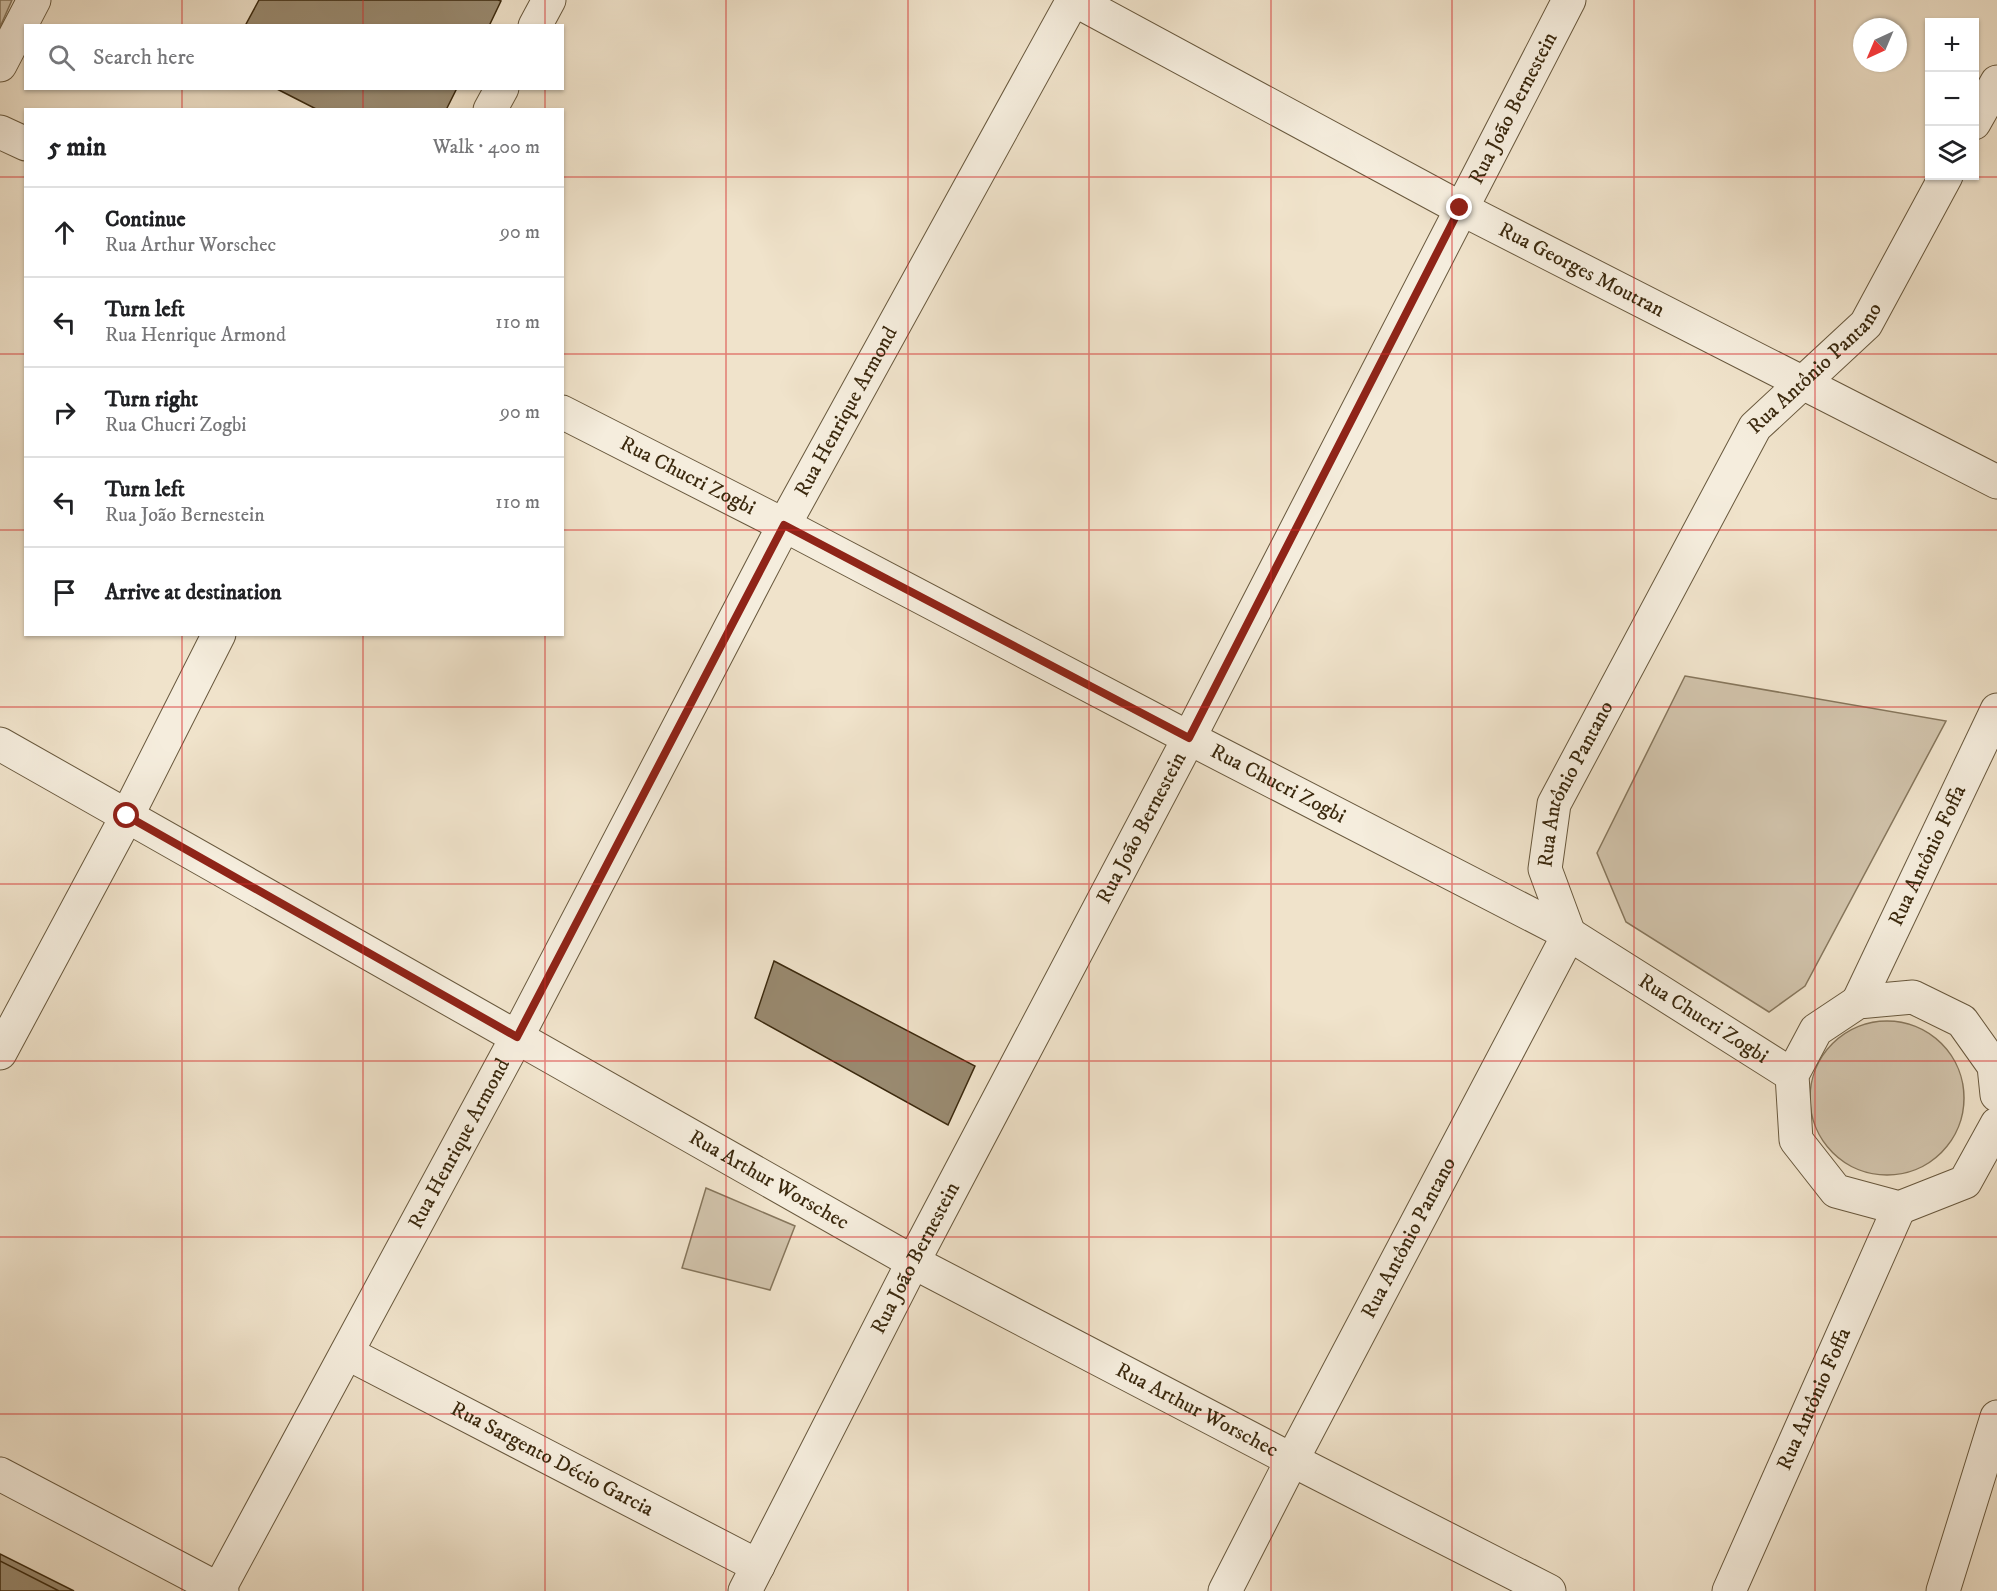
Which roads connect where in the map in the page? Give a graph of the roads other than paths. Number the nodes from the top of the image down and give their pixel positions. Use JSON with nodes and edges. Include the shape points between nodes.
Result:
{"nodes":[{"id":1,"x":34,"y":0,"type":"edge"},
{"id":2,"x":549,"y":0,"type":"edge"},
{"id":3,"x":1074,"y":0,"type":"edge"},
{"id":4,"x":1569,"y":0,"type":"edge"},
{"id":5,"x":536,"y":24,"type":"edge"},
{"id":6,"x":0,"y":65,"type":"edge"},
{"id":7,"x":1997,"y":82,"type":"edge"},
{"id":8,"x":500,"y":90,"type":"edge"},
{"id":9,"x":491,"y":108,"type":"edge"},
{"id":10,"x":1979,"y":114,"type":"edge"},
{"id":11,"x":0,"y":132,"type":"edge"},
{"id":12,"x":24,"y":143,"type":"edge"},
{"id":13,"x":1944,"y":180,"type":"edge"},
{"id":14,"x":1460,"y":208,"type":"junction"},
{"id":15,"x":1803,"y":384,"type":"junction"},
{"id":16,"x":564,"y":413,"type":"edge"},
{"id":17,"x":1997,"y":482,"type":"edge"},
{"id":18,"x":784,"y":525,"type":"junction"},
{"id":19,"x":218,"y":636,"type":"edge"},
{"id":20,"x":1997,"y":710,"type":"edge"},
{"id":21,"x":1189,"y":738,"type":"junction"},
{"id":22,"x":0,"y":744,"type":"edge"},
{"id":23,"x":127,"y":816,"type":"junction"},
{"id":24,"x":1569,"y":934,"type":"junction"},
{"id":25,"x":1858,"y":1002,"type":"junction"},
{"id":26,"x":517,"y":1037,"type":"junction"},
{"id":27,"x":0,"y":1053,"type":"edge"},
{"id":28,"x":1792,"y":1075,"type":"junction"},
{"id":29,"x":1997,"y":1095,"type":"edge"},
{"id":30,"x":1997,"y":1124,"type":"edge"},
{"id":31,"x":1899,"y":1208,"type":"junction"},
{"id":32,"x":913,"y":1262,"type":"junction"},
{"id":33,"x":347,"y":1353,"type":"junction"},
{"id":34,"x":1997,"y":1417,"type":"edge"},
{"id":35,"x":1292,"y":1460,"type":"junction"},
{"id":36,"x":0,"y":1474,"type":"edge"},
{"id":37,"x":751,"y":1579,"type":"edge"},
{"id":38,"x":221,"y":1590,"type":"edge"},
{"id":39,"x":1225,"y":1591,"type":"edge"},
{"id":40,"x":1549,"y":1591,"type":"edge"},
{"id":41,"x":1729,"y":1591,"type":"edge"},
{"id":42,"x":1943,"y":1591,"type":"edge"}],
"edges":[{"from":1,"to":6,"type":"street"},
{"from":2,"to":5,"type":"street"},
{"from":3,"to":14,"type":"street","name":"Rua Georges Moutran"},
{"from":3,"to":18,"type":"street","name":"Rua Henrique Armond"},
{"from":4,"to":14,"type":"street","name":"Rua João Bernestein"},
{"from":7,"to":10,"type":"street"},
{"from":8,"to":9,"type":"street"},
{"from":11,"to":12,"type":"street"},
{"from":13,"to":15,"type":"street","name":"Rua Antônio Pantano","via":[[1866,324]]},
{"from":14,"to":15,"type":"street","name":"Rua Georges Moutran"},
{"from":14,"to":21,"type":"street","name":"Rua João Bernestein"},
{"from":15,"to":17,"type":"street","name":"Rua Georges Moutran"},
{"from":15,"to":24,"type":"street","name":"Rua Antônio Pantano","via":[[1755,427],[1554,804],[1545,869]]},
{"from":16,"to":18,"type":"street","name":"Rua Chucri Zogbi"},
{"from":18,"to":21,"type":"street","name":"Rua Chucri Zogbi"},
{"from":18,"to":26,"type":"street","name":"Rua Henrique Armond"},
{"from":19,"to":23,"type":"street"},
{"from":20,"to":25,"type":"street","name":"Rua Antônio Foffa"},
{"from":21,"to":24,"type":"street","name":"Rua Chucri Zogbi"},
{"from":21,"to":32,"type":"street","name":"Rua João Bernestein"},
{"from":22,"to":23,"type":"street","name":"Rua Arthur Worschec"},
{"from":23,"to":26,"type":"street","name":"Rua Arthur Worschec"},
{"from":23,"to":27,"type":"street"},
{"from":24,"to":28,"type":"street","name":"Rua Chucri Zogbi"},
{"from":24,"to":35,"type":"street","name":"Rua Antônio Pantano"},
{"from":25,"to":28,"type":"street","via":[[1816,1030]]},
{"from":25,"to":29,"type":"street","via":[[1913,998],[1962,1021],[1994,1066]]},
{"from":26,"to":32,"type":"street","name":"Rua Arthur Worschec"},
{"from":26,"to":33,"type":"street","name":"Rua Henrique Armond"},
{"from":28,"to":31,"type":"street","via":[[1796,1140],[1836,1191]]},
{"from":30,"to":31,"type":"street","via":[[1965,1182]]},
{"from":31,"to":41,"type":"street","name":"Rua Antônio Foffa"},
{"from":32,"to":35,"type":"street","name":"Rua Arthur Worschec"},
{"from":32,"to":37,"type":"street","name":"Rua João Bernestein"},
{"from":33,"to":37,"type":"street","name":"Rua Sargento Décio Garcia"},
{"from":33,"to":38,"type":"street","name":"Rua Henrique Armond"},
{"from":34,"to":42,"type":"street"},
{"from":35,"to":39,"type":"street","name":"Rua Antônio Pantano"},
{"from":35,"to":40,"type":"street","name":"Rua Arthur Worschec"},
{"from":36,"to":38,"type":"street"}]}
